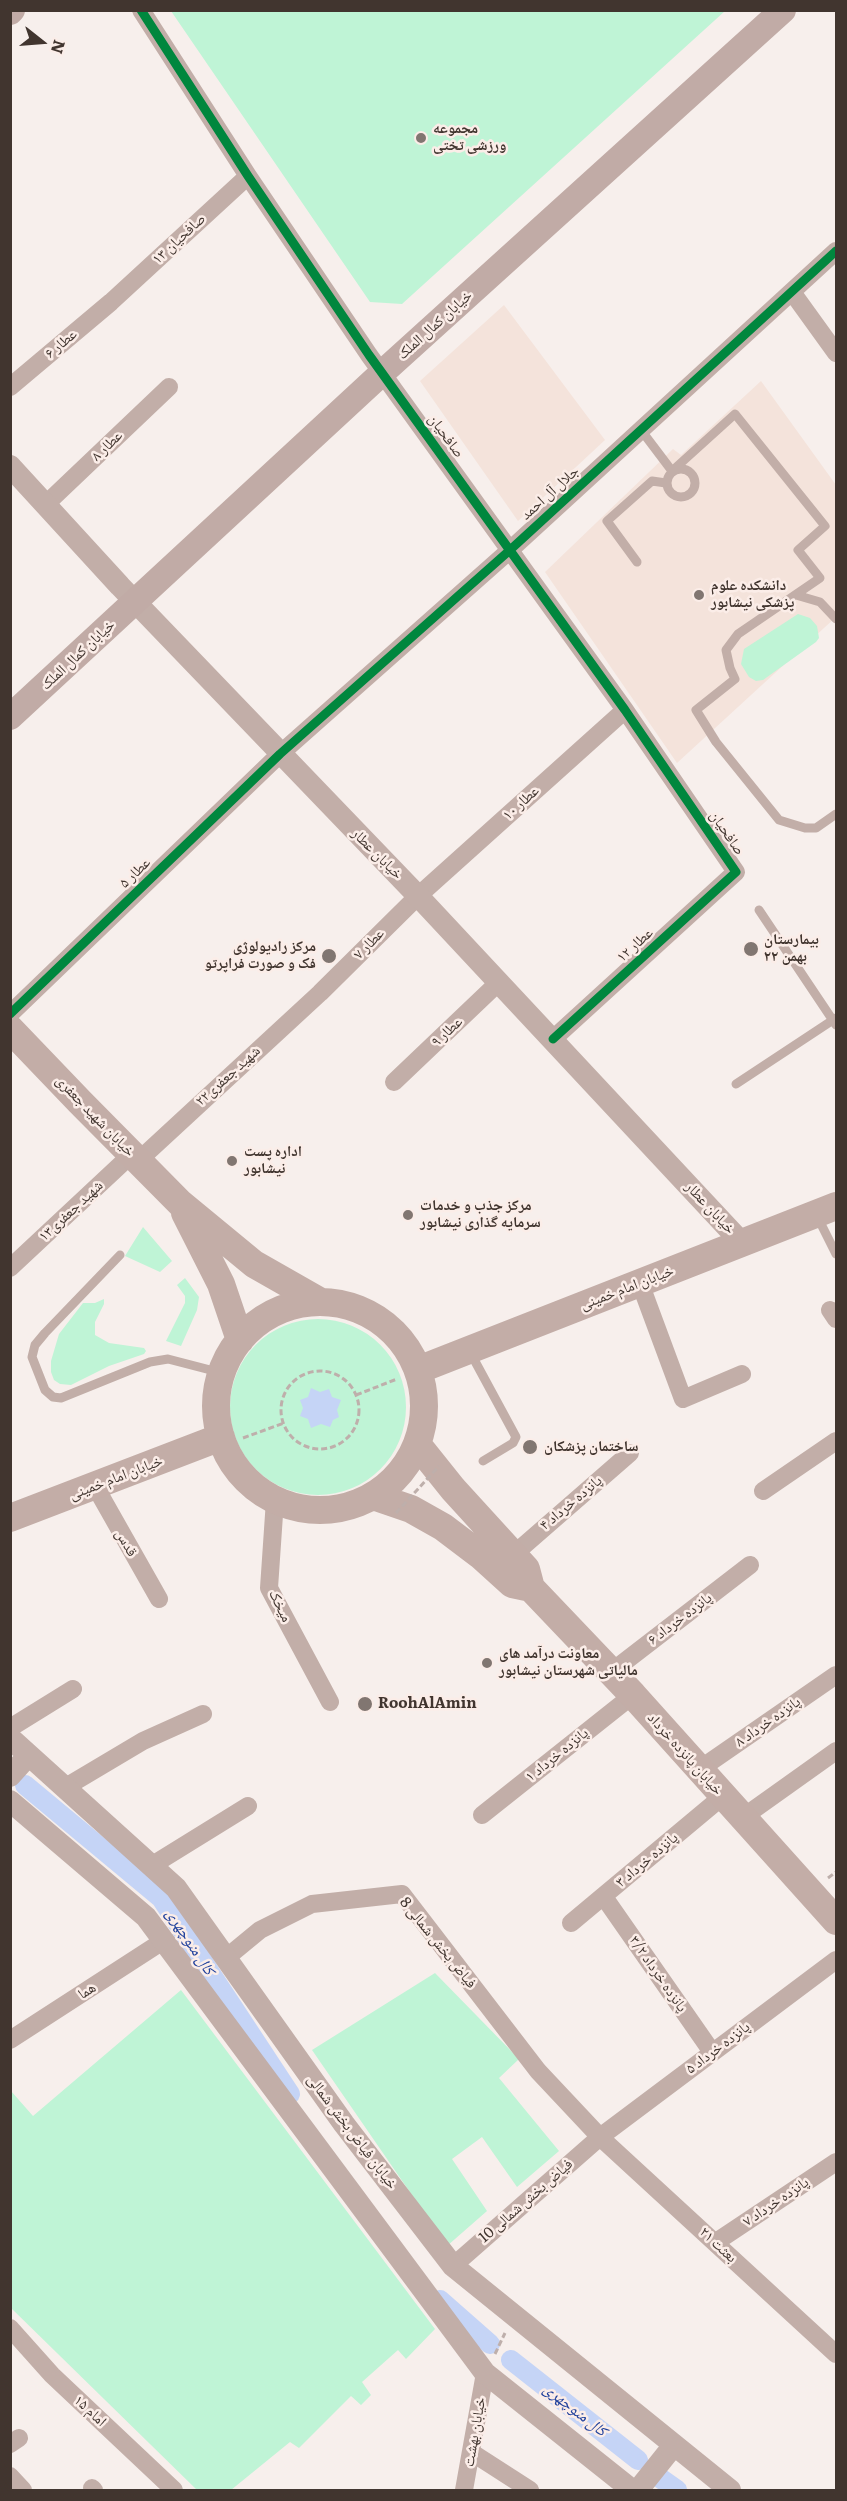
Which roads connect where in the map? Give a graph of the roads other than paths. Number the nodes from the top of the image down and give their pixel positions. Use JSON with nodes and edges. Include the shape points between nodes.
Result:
{"nodes":[{"id":1,"x":141,"y":10,"type":"edge"},
{"id":2,"x":783,"y":10,"type":"edge"},
{"id":3,"x":248,"y":176,"type":"junction"},
{"id":4,"x":837,"y":251,"type":"edge"},
{"id":5,"x":792,"y":292,"type":"junction"},
{"id":6,"x":111,"y":302,"type":"joint"},
{"id":7,"x":837,"y":353,"type":"edge"},
{"id":8,"x":382,"y":373,"type":"junction"},
{"id":9,"x":10,"y":387,"type":"edge"},
{"id":10,"x":169,"y":387,"type":"dead end"},
{"id":11,"x":641,"y":430,"type":"junction"},
{"id":12,"x":10,"y":466,"type":"edge"},
{"id":13,"x":672,"y":471,"type":"junction"},
{"id":14,"x":666,"y":483,"type":"junction"},
{"id":15,"x":45,"y":505,"type":"junction"},
{"id":16,"x":510,"y":550,"type":"junction"},
{"id":17,"x":637,"y":562,"type":"dead end"},
{"id":18,"x":796,"y":595,"type":"junction"},
{"id":19,"x":136,"y":602,"type":"junction"},
{"id":20,"x":837,"y":620,"type":"edge"},
{"id":21,"x":625,"y":710,"type":"junction"},
{"id":22,"x":10,"y":717,"type":"edge"},
{"id":23,"x":280,"y":754,"type":"junction"},
{"id":24,"x":837,"y":814,"type":"edge"},
{"id":25,"x":736,"y":872,"type":"joint"},
{"id":26,"x":418,"y":896,"type":"junction"},
{"id":27,"x":759,"y":910,"type":"dead end"},
{"id":28,"x":499,"y":982,"type":"junction"},
{"id":29,"x":320,"y":993,"type":"joint"},
{"id":30,"x":10,"y":1014,"type":"edge"},
{"id":31,"x":835,"y":1021,"type":"edge"},
{"id":32,"x":10,"y":1029,"type":"edge"},
{"id":33,"x":553,"y":1039,"type":"junction"},
{"id":34,"x":394,"y":1082,"type":"dead end"},
{"id":35,"x":736,"y":1084,"type":"dead end"},
{"id":36,"x":135,"y":1157,"type":"junction"},
{"id":37,"x":180,"y":1203,"type":"junction"},
{"id":38,"x":826,"y":1210,"type":"edge"},
{"id":39,"x":742,"y":1243,"type":"junction"},
{"id":40,"x":837,"y":1254,"type":"edge"},
{"id":41,"x":120,"y":1255,"type":"dead end"},
{"id":42,"x":10,"y":1268,"type":"edge"},
{"id":43,"x":640,"y":1283,"type":"junction"},
{"id":44,"x":319,"y":1302,"type":"junction"},
{"id":45,"x":240,"y":1340,"type":"junction"},
{"id":46,"x":469,"y":1350,"type":"junction"},
{"id":47,"x":418,"y":1370,"type":"junction"},
{"id":48,"x":222,"y":1372,"type":"junction"},
{"id":49,"x":742,"y":1374,"type":"dead end"},
{"id":50,"x":223,"y":1441,"type":"junction"},
{"id":51,"x":837,"y":1441,"type":"edge"},
{"id":52,"x":417,"y":1444,"type":"junction"},
{"id":53,"x":630,"y":1453,"type":"dead end"},
{"id":54,"x":483,"y":1461,"type":"dead end"},
{"id":55,"x":95,"y":1486,"type":"junction"},
{"id":56,"x":763,"y":1491,"type":"dead end"},
{"id":57,"x":275,"y":1500,"type":"junction"},
{"id":58,"x":386,"y":1505,"type":"junction"},
{"id":59,"x":10,"y":1518,"type":"edge"},
{"id":60,"x":513,"y":1555,"type":"junction"},
{"id":61,"x":750,"y":1566,"type":"dead end"},
{"id":62,"x":531,"y":1588,"type":"junction"},
{"id":63,"x":159,"y":1599,"type":"dead end"},
{"id":64,"x":610,"y":1672,"type":"junction"},
{"id":65,"x":837,"y":1675,"type":"edge"},
{"id":66,"x":73,"y":1689,"type":"dead end"},
{"id":67,"x":633,"y":1695,"type":"junction"},
{"id":68,"x":330,"y":1702,"type":"dead end"},
{"id":69,"x":203,"y":1713,"type":"dead end"},
{"id":70,"x":10,"y":1728,"type":"edge"},
{"id":71,"x":10,"y":1738,"type":"edge"},
{"id":72,"x":837,"y":1751,"type":"edge"},
{"id":73,"x":28,"y":1756,"type":"junction"},
{"id":74,"x":700,"y":1769,"type":"junction"},
{"id":75,"x":10,"y":1776,"type":"edge"},
{"id":76,"x":64,"y":1788,"type":"junction"},
{"id":77,"x":723,"y":1796,"type":"junction"},
{"id":78,"x":10,"y":1801,"type":"edge"},
{"id":79,"x":248,"y":1806,"type":"dead end"},
{"id":80,"x":482,"y":1815,"type":"dead end"},
{"id":81,"x":742,"y":1818,"type":"junction"},
{"id":82,"x":151,"y":1866,"type":"junction"},
{"id":83,"x":604,"y":1897,"type":"junction"},
{"id":84,"x":837,"y":1921,"type":"edge"},
{"id":85,"x":571,"y":1923,"type":"dead end"},
{"id":86,"x":163,"y":1941,"type":"junction"},
{"id":87,"x":226,"y":1958,"type":"junction"},
{"id":88,"x":837,"y":1960,"type":"edge"},
{"id":89,"x":10,"y":2040,"type":"edge"},
{"id":90,"x":712,"y":2052,"type":"junction"},
{"id":91,"x":344,"y":2124,"type":"junction"},
{"id":92,"x":600,"y":2137,"type":"junction"},
{"id":93,"x":312,"y":2144,"type":"junction"},
{"id":94,"x":837,"y":2162,"type":"edge"},
{"id":95,"x":716,"y":2242,"type":"junction"},
{"id":96,"x":453,"y":2266,"type":"junction"},
{"id":97,"x":10,"y":2328,"type":"edge"},
{"id":98,"x":837,"y":2354,"type":"edge"},
{"id":99,"x":485,"y":2373,"type":"junction"},
{"id":100,"x":674,"y":2445,"type":"junction"},
{"id":101,"x":471,"y":2452,"type":"junction"},
{"id":102,"x":10,"y":2476,"type":"edge"},
{"id":103,"x":23,"y":2490,"type":"edge"},
{"id":104,"x":174,"y":2490,"type":"edge"},
{"id":105,"x":464,"y":2490,"type":"edge"},
{"id":106,"x":530,"y":2490,"type":"edge"},
{"id":107,"x":632,"y":2490,"type":"edge"},
{"id":108,"x":638,"y":2490,"type":"edge"},
{"id":109,"x":730,"y":2490,"type":"edge"}],
"edges":[{"from":1,"to":3,"type":"street","name":"صافحیان"},
{"from":2,"to":8,"type":"main road","name":"خیابان کمال الملک"},
{"from":3,"to":6,"type":"street","name":"صافحیان ۱۳"},
{"from":3,"to":8,"type":"street","name":"صافحیان"},
{"from":4,"to":5,"type":"street","name":"جلال آل احمد"},
{"from":5,"to":7,"type":"street"},
{"from":5,"to":11,"type":"street","name":"جلال آل احمد"},
{"from":6,"to":9,"type":"street","name":"عطار ۶"},
{"from":8,"to":16,"type":"street","name":"صافحیان"},
{"from":8,"to":19,"type":"main road","name":"خیابان کمال الملک"},
{"from":10,"to":15,"type":"street","name":"عطار ۸"},
{"from":11,"to":13,"type":"lane"},
{"from":11,"to":16,"type":"street","name":"جلال آل احمد"},
{"from":12,"to":15,"type":"street","name":"خیابان عطار"},
{"from":13,"to":14,"type":"lane"},
{"from":13,"to":14,"type":"lane","via":[[682,468],[690,472],[695,480],[694,489],[687,496],[678,497],[669,492]]},
{"from":13,"to":18,"type":"lane","via":[[735,414],[825,526],[798,550],[820,578]]},
{"from":14,"to":17,"type":"lane","via":[[652,481],[607,521]]},
{"from":15,"to":19,"type":"street","name":"خیابان عطار"},
{"from":16,"to":21,"type":"street","name":"صافحیان"},
{"from":16,"to":23,"type":"street","name":"جلال آل احمد"},
{"from":18,"to":20,"type":"lane","via":[[820,602]]},
{"from":18,"to":24,"type":"lane","via":[[738,634],[726,650],[735,679],[696,710],[716,742],[779,820],[816,828]]},
{"from":19,"to":22,"type":"main road","name":"خیابان کمال الملک"},
{"from":19,"to":23,"type":"street","name":"خیابان عطار"},
{"from":21,"to":25,"type":"street","name":"صافحیان"},
{"from":21,"to":26,"type":"street","name":"عطار ۱۰"},
{"from":23,"to":26,"type":"street","name":"خیابان عطار"},
{"from":23,"to":30,"type":"street","name":"عطار ۵"},
{"from":25,"to":33,"type":"street","name":"عطار ۱۲"},
{"from":26,"to":28,"type":"street","name":"خیابان عطار"},
{"from":26,"to":29,"type":"street","name":"عطار ۷"},
{"from":27,"to":31,"type":"lane"},
{"from":28,"to":33,"type":"street","name":"خیابان عطار"},
{"from":28,"to":34,"type":"street","name":"عطار ۹"},
{"from":29,"to":36,"type":"street","name":"شهید جعفری۲۲"},
{"from":31,"to":35,"type":"lane"},
{"from":32,"to":36,"type":"main road","name":"خیابان شهید جعفری"},
{"from":33,"to":39,"type":"street","name":"خیابان عطار"},
{"from":36,"to":37,"type":"main road","name":"خیابان شهید جعفری"},
{"from":36,"to":42,"type":"street","name":"شهید جعفری۱۳"},
{"from":37,"to":44,"type":"main road","name":"خیابان شهید جعفری","via":[[254,1264]]},
{"from":37,"to":45,"type":"main road","name":"خیابان شهید جعفری","via":[[221,1284]]},
{"from":38,"to":39,"type":"main road","name":"خیابان امام خمینی"},
{"from":38,"to":40,"type":"lane"},
{"from":39,"to":43,"type":"main road","name":"خیابان امام خمینی"},
{"from":41,"to":48,"type":"lane","via":[[35,1345],[32,1358],[45,1390],[61,1398],[150,1362],[168,1359]]},
{"from":43,"to":46,"type":"main road","name":"خیابان امام خمینی"},
{"from":43,"to":49,"type":"street","via":[[683,1399]]},
{"from":44,"to":45,"type":"main road","via":[[291,1306],[265,1318]]},
{"from":44,"to":47,"type":"main road","via":[[345,1304],[369,1313],[401,1341]]},
{"from":45,"to":48,"type":"main road"},
{"from":46,"to":47,"type":"main road","name":"خیابان امام خمینی"},
{"from":46,"to":54,"type":"lane","via":[[516,1439]]},
{"from":47,"to":52,"type":"main road","via":[[424,1411]]},
{"from":48,"to":50,"type":"main road","via":[[216,1416]]},
{"from":50,"to":55,"type":"main road","name":"خیابان امام خمینی"},
{"from":50,"to":57,"type":"main road","via":[[233,1463],[252,1485]]},
{"from":51,"to":56,"type":"street"},
{"from":52,"to":58,"type":"main road"},
{"from":52,"to":60,"type":"main road","name":"خیابان پانزده خرداد"},
{"from":53,"to":60,"type":"street","name":"پانزده خرداد ۴"},
{"from":55,"to":59,"type":"main road","name":"خیابان امام خمینی"},
{"from":55,"to":63,"type":"street","name":"قدس"},
{"from":57,"to":58,"type":"main road","via":[[305,1509]]},
{"from":57,"to":68,"type":"street","name":"میخک","via":[[269,1588]]},
{"from":58,"to":62,"type":"main road","name":"خیابان پانزده خرداد","via":[[411,1509],[443,1527],[512,1584]]},
{"from":60,"to":62,"type":"main road","name":"خیابان پانزده خرداد","via":[[526,1569]]},
{"from":61,"to":64,"type":"street","name":"پانزده خرداد ۶"},
{"from":62,"to":64,"type":"main road","name":"خیابان پانزده خرداد"},
{"from":64,"to":67,"type":"main road","name":"خیابان پانزده خرداد"},
{"from":65,"to":74,"type":"street","name":"پانزده خرداد ۸"},
{"from":66,"to":70,"type":"street"},
{"from":67,"to":74,"type":"main road","name":"خیابان پانزده خرداد"},
{"from":67,"to":80,"type":"street","name":"پانزده خرداد ۱"},
{"from":69,"to":76,"type":"street","via":[[143,1741]]},
{"from":71,"to":73,"type":"street","name":"خیابان فیاض بخش شمالی"},
{"from":72,"to":81,"type":"street"},
{"from":73,"to":75,"type":"street"},
{"from":73,"to":76,"type":"street","name":"خیابان فیاض بخش شمالی"},
{"from":74,"to":77,"type":"main road","name":"خیابان پانزده خرداد"},
{"from":76,"to":82,"type":"street","name":"خیابان فیاض بخش شمالی"},
{"from":77,"to":81,"type":"main road","name":"خیابان پانزده خرداد"},
{"from":77,"to":83,"type":"street","name":"پانزده خرداد ۳"},
{"from":78,"to":86,"type":"street","via":[[146,1917]]},
{"from":79,"to":82,"type":"street"},
{"from":81,"to":84,"type":"main road","name":"خیابان پانزده خرداد"},
{"from":82,"to":87,"type":"street","name":"خیابان فیاض بخش شمالی","via":[[176,1888]]},
{"from":83,"to":85,"type":"street","name":"پانزده خرداد ۳"},
{"from":83,"to":90,"type":"street","name":"پانزده خرداد ۳/۲"},
{"from":86,"to":89,"type":"street","name":"هما"},
{"from":86,"to":93,"type":"street"},
{"from":87,"to":91,"type":"street","name":"خیابان فیاض بخش شمالی"},
{"from":87,"to":92,"type":"street","name":"فیاض بخش شمالی 8","via":[[260,1930],[312,1904],[402,1894],[538,2071]]},
{"from":88,"to":90,"type":"street","name":"پانزده خرداد ۵"},
{"from":90,"to":92,"type":"street","name":"پانزده خرداد ۵"},
{"from":91,"to":93,"type":"street"},
{"from":91,"to":96,"type":"street","name":"خیابان فیاض بخش شمالی"},
{"from":92,"to":95,"type":"street","name":"بعثت ۲۱"},
{"from":92,"to":96,"type":"street","name":"فیاض بخش شمالی 10"},
{"from":93,"to":99,"type":"street"},
{"from":94,"to":95,"type":"street","name":"پانزده خرداد ۷"},
{"from":95,"to":98,"type":"street","name":"بعثت ۲۱"},
{"from":96,"to":100,"type":"street","name":"خیابان فیاض بخش شمالی"},
{"from":97,"to":104,"type":"street","name":"امام ۱۵","via":[[52,2375]]},
{"from":99,"to":101,"type":"street","name":"خیابان بهشت"},
{"from":99,"to":107,"type":"street"},
{"from":100,"to":108,"type":"street"},
{"from":100,"to":109,"type":"street","name":"خیابان فیاض بخش شمالی"},
{"from":101,"to":105,"type":"street","name":"خیابان بهشت"},
{"from":101,"to":106,"type":"street"},
{"from":102,"to":103,"type":"street"}]}
